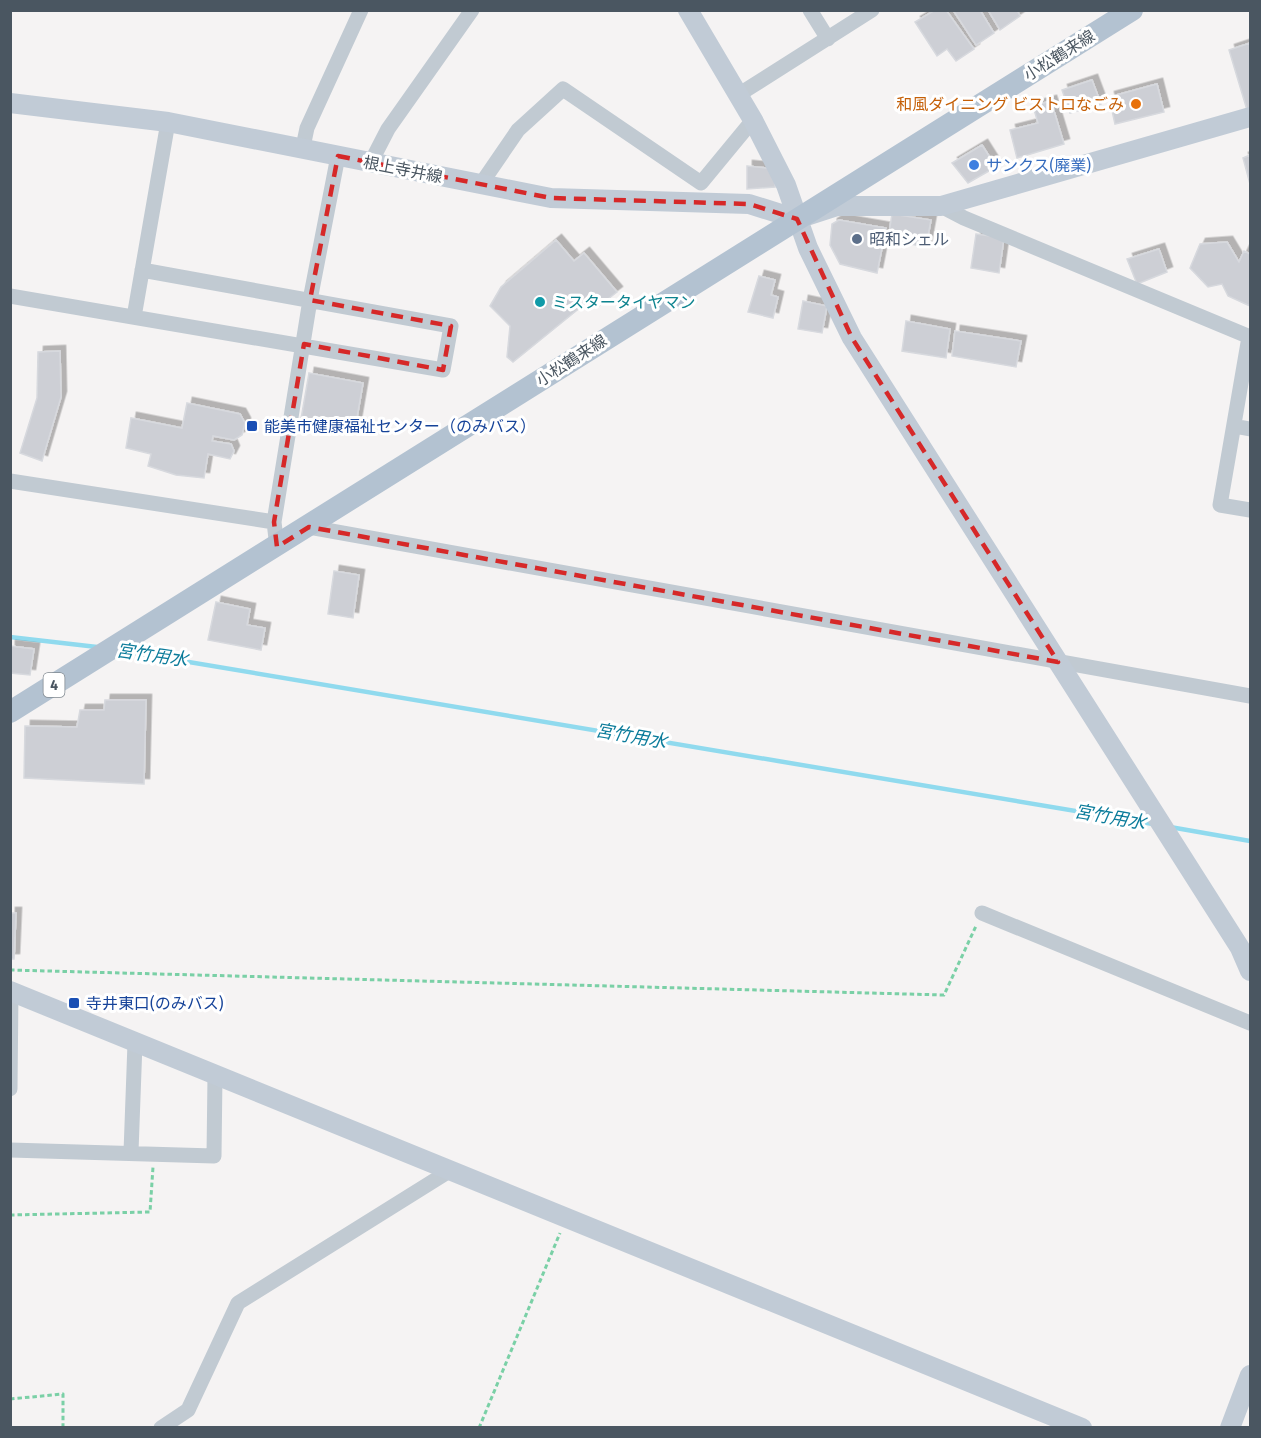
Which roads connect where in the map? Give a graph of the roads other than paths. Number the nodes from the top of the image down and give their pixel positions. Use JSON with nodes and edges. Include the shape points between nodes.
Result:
{"nodes":[{"id":1,"x":362,"y":10,"type":"edge"},
{"id":2,"x":472,"y":10,"type":"edge"},
{"id":3,"x":688,"y":10,"type":"edge"},
{"id":4,"x":810,"y":10,"type":"edge"},
{"id":5,"x":872,"y":10,"type":"edge"},
{"id":6,"x":1123,"y":13,"type":"edge"},
{"id":7,"x":828,"y":39,"type":"junction"},
{"id":8,"x":738,"y":95,"type":"junction"},
{"id":9,"x":10,"y":103,"type":"edge"},
{"id":10,"x":1251,"y":117,"type":"edge"},
{"id":11,"x":753,"y":120,"type":"junction"},
{"id":12,"x":168,"y":122,"type":"junction"},
{"id":13,"x":303,"y":147,"type":"junction"},
{"id":14,"x":339,"y":156,"type":"junction"},
{"id":15,"x":371,"y":162,"type":"junction"},
{"id":16,"x":481,"y":184,"type":"junction"},
{"id":17,"x":941,"y":206,"type":"junction"},
{"id":18,"x":797,"y":219,"type":"junction"},
{"id":19,"x":142,"y":270,"type":"junction"},
{"id":20,"x":10,"y":296,"type":"edge"},
{"id":21,"x":310,"y":300,"type":"junction"},
{"id":22,"x":134,"y":317,"type":"junction"},
{"id":23,"x":1250,"y":337,"type":"edge"},
{"id":24,"x":304,"y":344,"type":"junction"},
{"id":25,"x":1234,"y":426,"type":"junction"},
{"id":26,"x":1251,"y":429,"type":"edge"},
{"id":27,"x":10,"y":481,"type":"edge"},
{"id":28,"x":1251,"y":510,"type":"edge"},
{"id":29,"x":274,"y":522,"type":"junction"},
{"id":30,"x":309,"y":527,"type":"junction"},
{"id":31,"x":277,"y":547,"type":"junction"},
{"id":32,"x":1058,"y":662,"type":"junction"},
{"id":33,"x":1251,"y":696,"type":"edge"},
{"id":34,"x":10,"y":712,"type":"edge"},
{"id":35,"x":982,"y":913,"type":"road end"},
{"id":36,"x":1251,"y":971,"type":"edge"},
{"id":37,"x":11,"y":991,"type":"edge"},
{"id":38,"x":1251,"y":1023,"type":"edge"},
{"id":39,"x":135,"y":1043,"type":"junction"},
{"id":40,"x":215,"y":1075,"type":"junction"},
{"id":41,"x":10,"y":1089,"type":"edge"},
{"id":42,"x":10,"y":1150,"type":"edge"},
{"id":43,"x":131,"y":1152,"type":"junction"},
{"id":44,"x":451,"y":1170,"type":"junction"},
{"id":45,"x":1251,"y":1375,"type":"edge"},
{"id":46,"x":161,"y":1428,"type":"edge"},
{"id":47,"x":1082,"y":1428,"type":"edge"},
{"id":48,"x":1230,"y":1428,"type":"edge"}],
"edges":[{"from":1,"to":13,"type":"street","via":[[307,128]]},
{"from":2,"to":15,"type":"street","via":[[388,129]]},
{"from":3,"to":8,"type":"main road"},
{"from":4,"to":7,"type":"street"},
{"from":5,"to":7,"type":"street"},
{"from":6,"to":18,"type":"main road","name":"小松鶴来線","number":"4"},
{"from":7,"to":8,"type":"street"},
{"from":8,"to":11,"type":"main road"},
{"from":9,"to":12,"type":"main road","name":"根上寺井線"},
{"from":10,"to":17,"type":"main road"},
{"from":11,"to":16,"type":"street","via":[[701,183],[563,89],[518,130]]},
{"from":11,"to":18,"type":"main road","via":[[786,185]]},
{"from":12,"to":13,"type":"main road","name":"根上寺井線"},
{"from":12,"to":19,"type":"street"},
{"from":13,"to":14,"type":"main road","name":"根上寺井線"},
{"from":14,"to":15,"type":"main road","name":"根上寺井線"},
{"from":14,"to":21,"type":"street"},
{"from":15,"to":16,"type":"main road","name":"根上寺井線"},
{"from":16,"to":18,"type":"main road","name":"根上寺井線","via":[[551,198],[749,204]]},
{"from":17,"to":18,"type":"main road","via":[[837,206]]},
{"from":17,"to":23,"type":"street"},
{"from":18,"to":30,"type":"main road","name":"小松鶴来線","number":"4"},
{"from":18,"to":32,"type":"main road","via":[[852,339]]},
{"from":19,"to":21,"type":"street"},
{"from":19,"to":22,"type":"street"},
{"from":20,"to":22,"type":"street"},
{"from":21,"to":24,"type":"street"},
{"from":21,"to":24,"type":"street","via":[[451,326],[443,370]]},
{"from":22,"to":24,"type":"street"},
{"from":23,"to":25,"type":"street"},
{"from":24,"to":29,"type":"street"},
{"from":25,"to":26,"type":"street"},
{"from":25,"to":28,"type":"street","via":[[1220,505]]},
{"from":27,"to":29,"type":"street"},
{"from":29,"to":31,"type":"street"},
{"from":30,"to":31,"type":"main road","name":"小松鶴来線","number":"4"},
{"from":30,"to":32,"type":"street"},
{"from":31,"to":34,"type":"main road","name":"小松鶴来線","number":"4"},
{"from":32,"to":33,"type":"street"},
{"from":32,"to":36,"type":"main road"},
{"from":35,"to":38,"type":"street"},
{"from":37,"to":39,"type":"main road"},
{"from":37,"to":41,"type":"street"},
{"from":39,"to":40,"type":"main road"},
{"from":39,"to":43,"type":"street"},
{"from":40,"to":43,"type":"street","via":[[214,1156]]},
{"from":40,"to":44,"type":"main road"},
{"from":42,"to":43,"type":"street"},
{"from":44,"to":46,"type":"street","via":[[238,1303],[188,1410]]},
{"from":44,"to":47,"type":"main road"},
{"from":45,"to":48,"type":"main road"}]}
